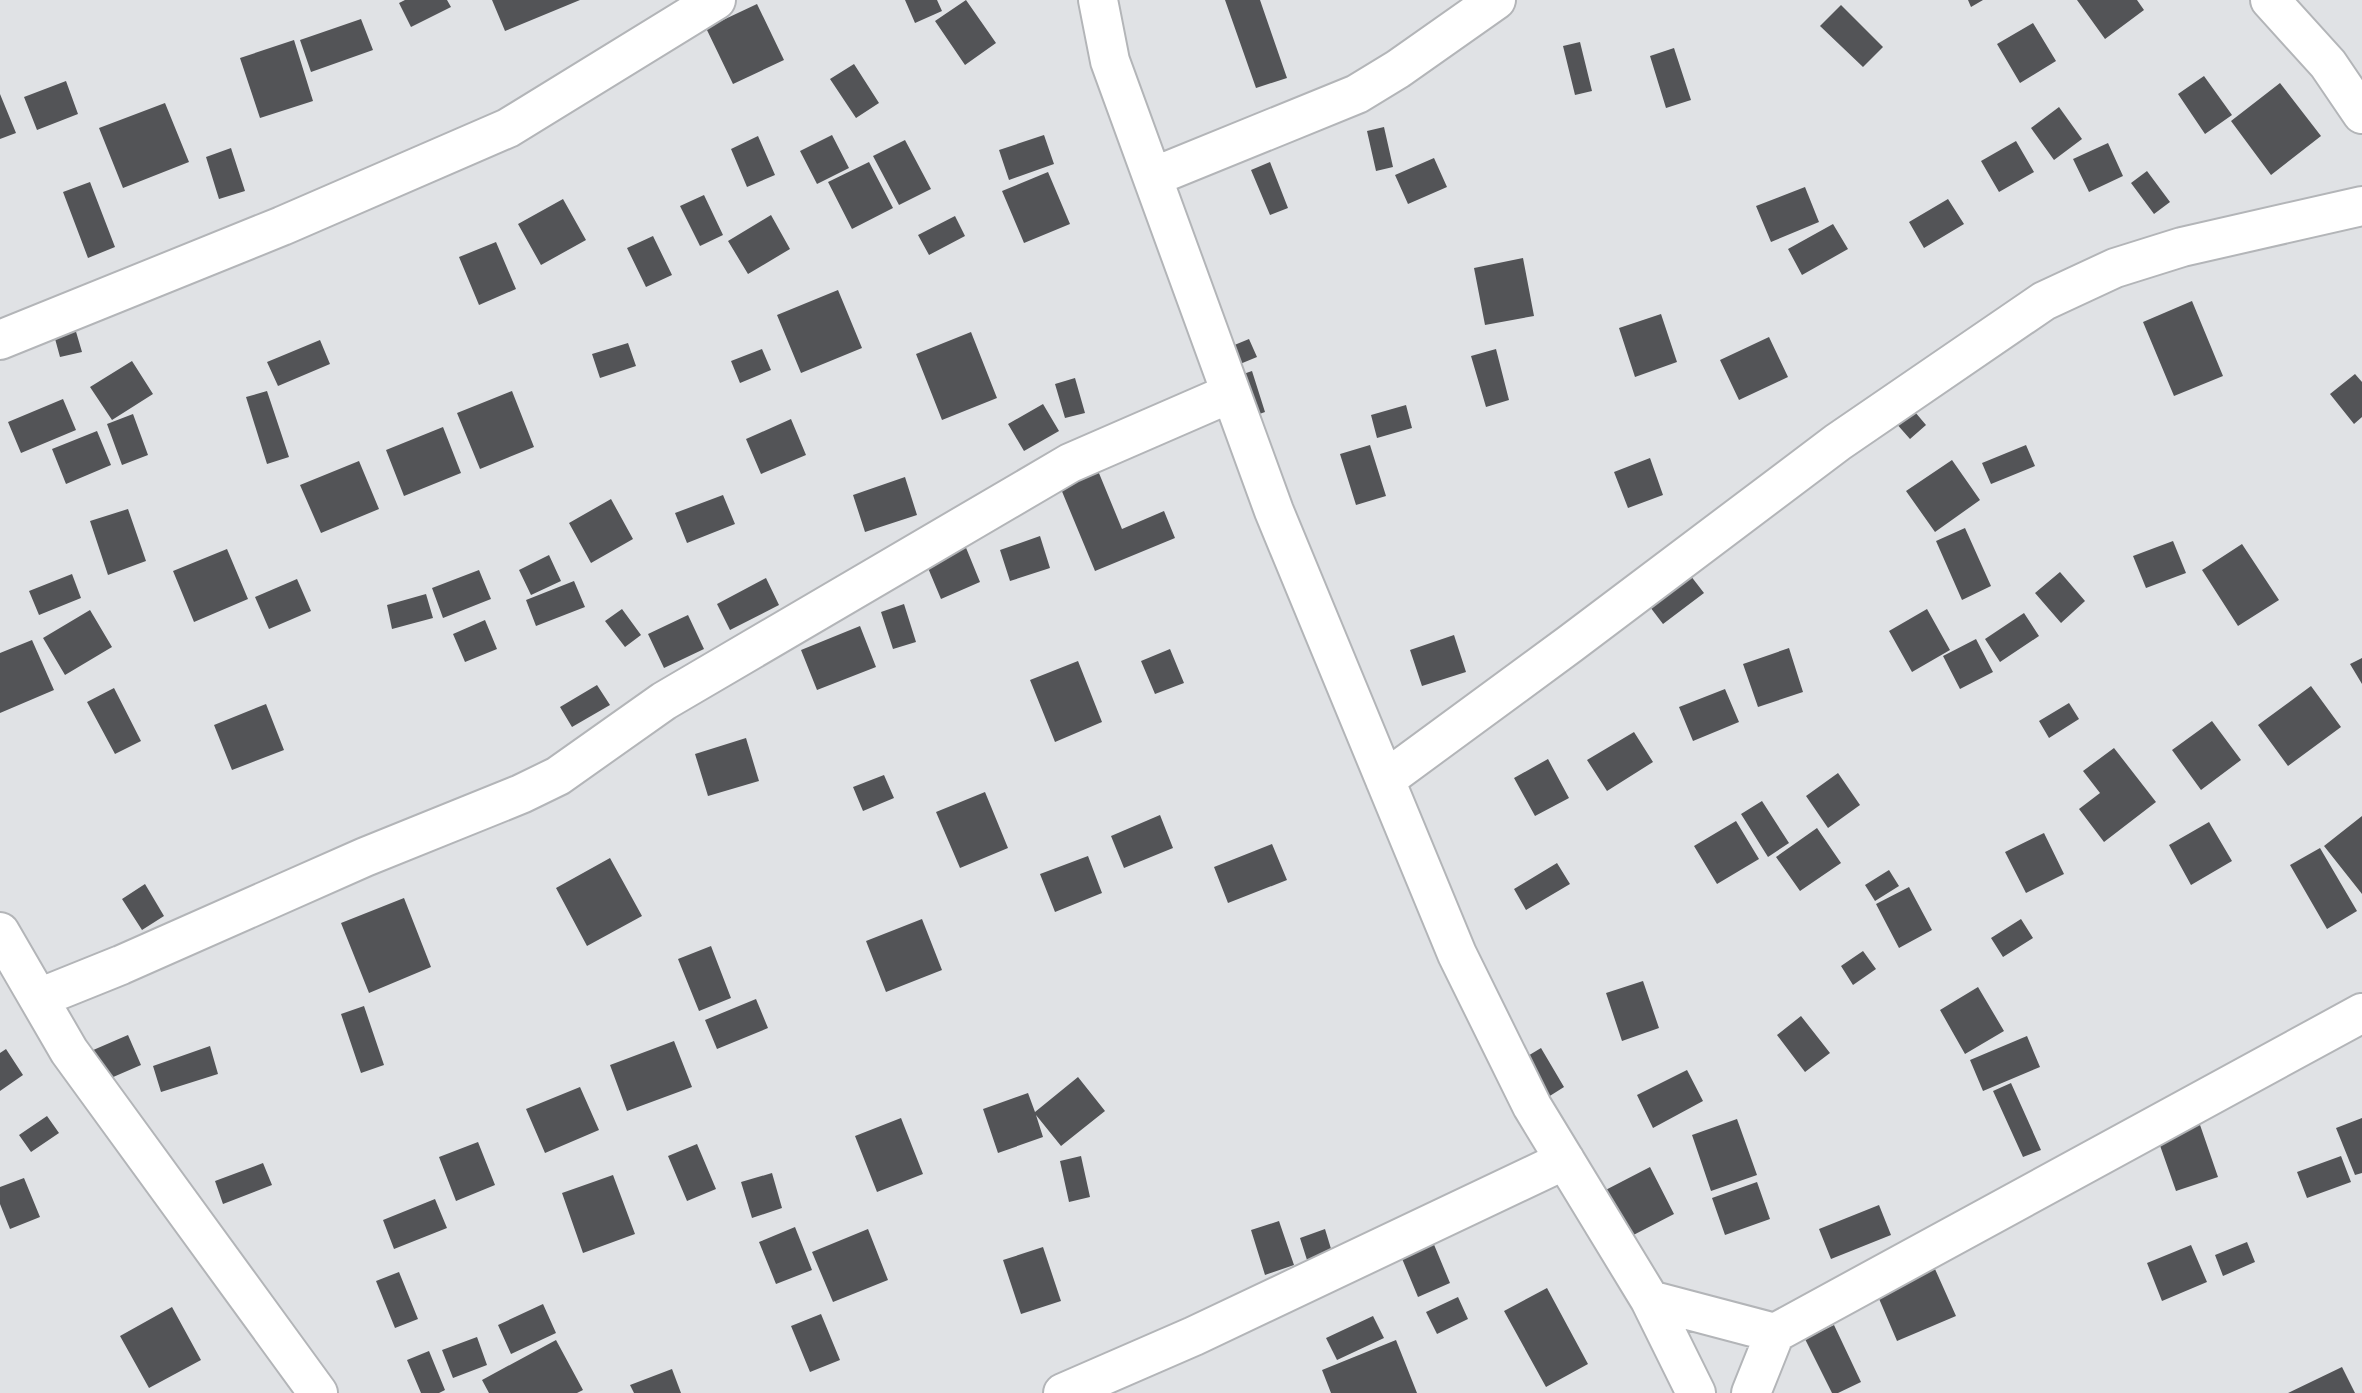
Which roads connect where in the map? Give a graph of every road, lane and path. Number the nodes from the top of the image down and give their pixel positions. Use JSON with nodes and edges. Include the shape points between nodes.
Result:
{"nodes":[{"id":1,"x":716,"y":0,"type":"edge"},
{"id":2,"x":1098,"y":0,"type":"edge"},
{"id":3,"x":1496,"y":0,"type":"edge"},
{"id":4,"x":2270,"y":0,"type":"edge"},
{"id":5,"x":2362,"y":114,"type":"edge"},
{"id":6,"x":1153,"y":177,"type":"junction"},
{"id":7,"x":2362,"y":206,"type":"edge"},
{"id":8,"x":0,"y":340,"type":"edge"},
{"id":9,"x":1231,"y":393,"type":"junction"},
{"id":10,"x":1385,"y":780,"type":"junction"},
{"id":11,"x":0,"y":932,"type":"edge"},
{"id":12,"x":39,"y":998,"type":"junction"},
{"id":13,"x":2362,"y":1013,"type":"edge"},
{"id":14,"x":1565,"y":1160,"type":"junction"},
{"id":15,"x":1650,"y":1300,"type":"junction"},
{"id":16,"x":1775,"y":1333,"type":"junction"},
{"id":17,"x":318,"y":1393,"type":"edge"},
{"id":18,"x":1063,"y":1393,"type":"edge"},
{"id":19,"x":1696,"y":1393,"type":"edge"},
{"id":20,"x":1751,"y":1393,"type":"edge"}],
"edges":[{"from":1,"to":8,"type":"street","via":[[508,128]]},
{"from":2,"to":6,"type":"street","via":[[1110,61]]},
{"from":3,"to":6,"type":"street","via":[[1357,94]]},
{"from":4,"to":5,"type":"street","via":[[2328,64]]},
{"from":6,"to":9,"type":"street"},
{"from":7,"to":10,"type":"street","via":[[2182,247],[2115,268],[2044,301],[1839,442]]},
{"from":9,"to":10,"type":"street"},
{"from":9,"to":12,"type":"street","via":[[1069,463],[664,701],[558,776]]},
{"from":10,"to":14,"type":"street","via":[[1457,954],[1532,1106]]},
{"from":11,"to":12,"type":"street"},
{"from":12,"to":17,"type":"street","via":[[69,1051]]},
{"from":13,"to":16,"type":"street"},
{"from":14,"to":15,"type":"street"},
{"from":14,"to":18,"type":"street"},
{"from":15,"to":16,"type":"street"},
{"from":15,"to":19,"type":"street"},
{"from":16,"to":20,"type":"street"}]}
